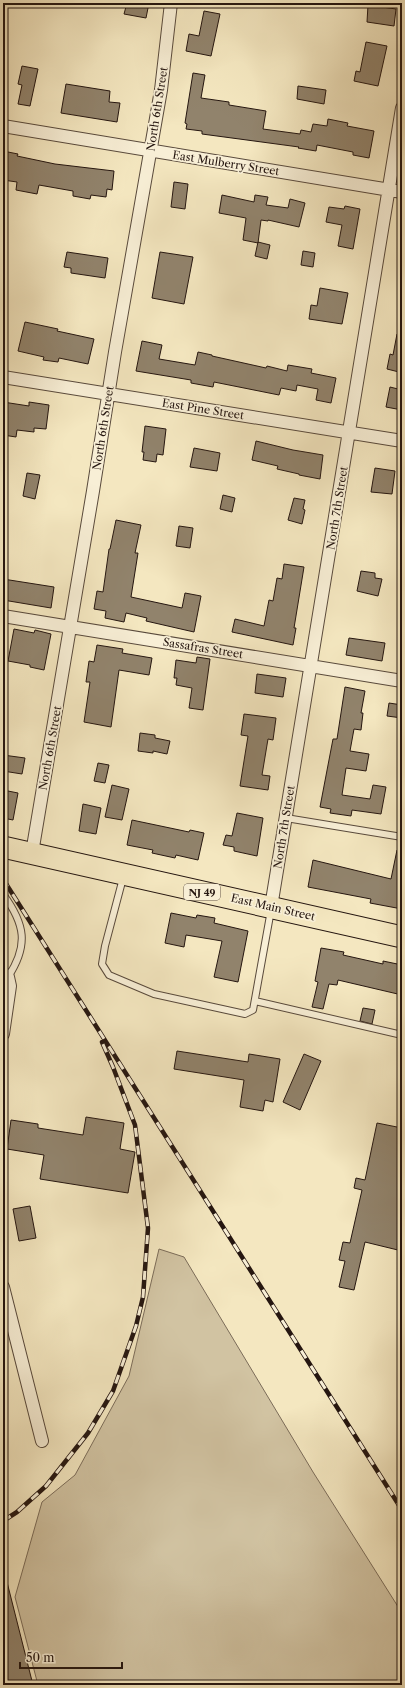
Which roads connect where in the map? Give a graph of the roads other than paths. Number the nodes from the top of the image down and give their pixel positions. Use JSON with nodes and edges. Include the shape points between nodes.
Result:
{"nodes":[{"id":1,"x":171,"y":3,"type":"edge"},
{"id":2,"x":402,"y":108,"type":"edge"},
{"id":3,"x":3,"y":126,"type":"edge"},
{"id":4,"x":150,"y":151,"type":"junction"},
{"id":5,"x":389,"y":190,"type":"junction"},
{"id":6,"x":402,"y":192,"type":"edge"},
{"id":7,"x":3,"y":377,"type":"edge"},
{"id":8,"x":108,"y":393,"type":"junction"},
{"id":9,"x":349,"y":432,"type":"junction"},
{"id":10,"x":402,"y":441,"type":"edge"},
{"id":11,"x":3,"y":616,"type":"edge"},
{"id":12,"x":70,"y":627,"type":"junction"},
{"id":13,"x":311,"y":666,"type":"junction"},
{"id":14,"x":402,"y":681,"type":"edge"},
{"id":15,"x":286,"y":818,"type":"junction"},
{"id":16,"x":402,"y":837,"type":"edge"},
{"id":17,"x":3,"y":847,"type":"edge"},
{"id":18,"x":32,"y":853,"type":"junction"},
{"id":19,"x":124,"y":874,"type":"junction"},
{"id":20,"x":3,"y":894,"type":"edge"},
{"id":21,"x":271,"y":907,"type":"junction"},
{"id":22,"x":402,"y":936,"type":"edge"},
{"id":23,"x":6,"y":975,"type":"edge"},
{"id":24,"x":255,"y":1000,"type":"junction"},
{"id":25,"x":3,"y":1034,"type":"edge"},
{"id":26,"x":402,"y":1035,"type":"edge"},
{"id":27,"x":3,"y":1287,"type":"edge"},
{"id":28,"x":42,"y":1441,"type":"dead end"}],
"edges":[{"from":1,"to":4,"type":"street","name":"North 6th Street","via":[[161,90]]},
{"from":2,"to":5,"type":"street","name":"North 7th Street"},
{"from":3,"to":4,"type":"street","name":"East Mulberry Street"},
{"from":4,"to":5,"type":"street","name":"East Mulberry Street"},
{"from":4,"to":8,"type":"street","name":"North 6th Street"},
{"from":5,"to":6,"type":"street","name":"East Mulberry Street"},
{"from":5,"to":9,"type":"street","name":"North 7th Street"},
{"from":7,"to":8,"type":"street","name":"East Pine Street"},
{"from":8,"to":9,"type":"street","name":"East Pine Street"},
{"from":8,"to":12,"type":"street","name":"North 6th Street"},
{"from":9,"to":10,"type":"street","name":"East Pine Street"},
{"from":9,"to":13,"type":"street","name":"North 7th Street"},
{"from":11,"to":12,"type":"street","name":"Sassafras Street"},
{"from":12,"to":13,"type":"street","name":"Sassafras Street"},
{"from":12,"to":18,"type":"street","name":"North 6th Street"},
{"from":13,"to":14,"type":"street","name":"Sassafras Street"},
{"from":13,"to":15,"type":"street","name":"North 7th Street"},
{"from":15,"to":16,"type":"lane"},
{"from":15,"to":21,"type":"street","name":"North 7th Street"},
{"from":17,"to":18,"type":"highway","name":"East Main Street","number":"NJ 49"},
{"from":18,"to":19,"type":"highway","name":"East Main Street","number":"NJ 49"},
{"from":19,"to":21,"type":"highway","name":"East Main Street","number":"NJ 49"},
{"from":19,"to":24,"type":"lane","via":[[102,964],[109,975],[154,994],[245,1014],[253,1010]]},
{"from":20,"to":23,"type":"lane","via":[[12,906],[22,936],[22,951],[18,962]]},
{"from":21,"to":22,"type":"highway","name":"East Main Street","number":"NJ 49"},
{"from":21,"to":24,"type":"lane"},
{"from":23,"to":25,"type":"street","via":[[10,986]]},
{"from":24,"to":26,"type":"lane"},
{"from":27,"to":28,"type":"street"}]}
